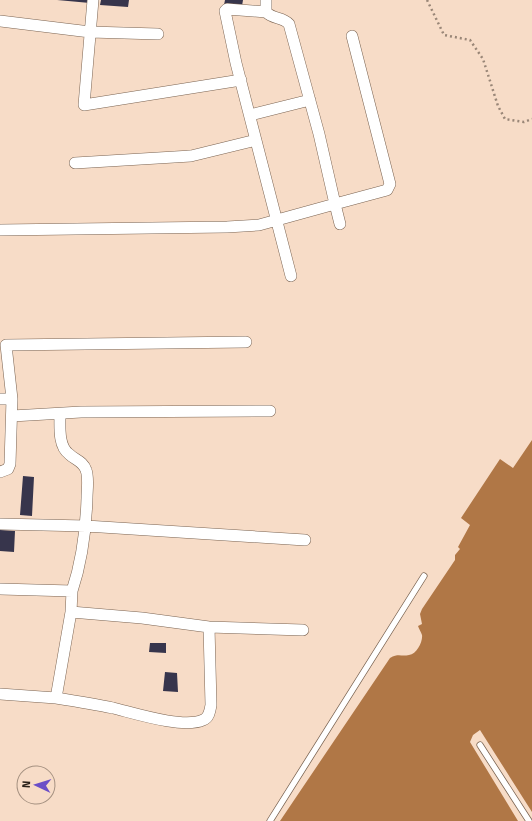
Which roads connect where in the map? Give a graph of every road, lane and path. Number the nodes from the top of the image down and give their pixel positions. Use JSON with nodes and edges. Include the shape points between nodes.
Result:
{"nodes":[{"id":1,"x":93,"y":0,"type":"edge"},
{"id":2,"x":266,"y":0,"type":"edge"},
{"id":3,"x":427,"y":0,"type":"edge"},
{"id":4,"x":266,"y":12,"type":"junction"},
{"id":5,"x":0,"y":21,"type":"edge"},
{"id":6,"x":90,"y":32,"type":"junction"},
{"id":7,"x":158,"y":34,"type":"dead end"},
{"id":8,"x":352,"y":36,"type":"dead end"},
{"id":9,"x":241,"y":80,"type":"junction"},
{"id":10,"x":310,"y":100,"type":"junction"},
{"id":11,"x":250,"y":115,"type":"junction"},
{"id":12,"x":532,"y":119,"type":"edge"},
{"id":13,"x":256,"y":140,"type":"junction"},
{"id":14,"x":75,"y":163,"type":"dead end"},
{"id":15,"x":335,"y":204,"type":"junction"},
{"id":16,"x":277,"y":220,"type":"junction"},
{"id":17,"x":340,"y":224,"type":"dead end"},
{"id":18,"x":0,"y":230,"type":"edge"},
{"id":19,"x":291,"y":276,"type":"dead end"},
{"id":20,"x":246,"y":342,"type":"dead end"},
{"id":21,"x":3,"y":345,"type":"edge"},
{"id":22,"x":0,"y":399,"type":"edge"},
{"id":23,"x":12,"y":399,"type":"junction"},
{"id":24,"x":270,"y":412,"type":"dead end"},
{"id":25,"x":60,"y":414,"type":"junction"},
{"id":26,"x":12,"y":416,"type":"junction"},
{"id":27,"x":0,"y":472,"type":"edge"},
{"id":28,"x":0,"y":524,"type":"edge"},
{"id":29,"x":86,"y":526,"type":"junction"},
{"id":30,"x":305,"y":540,"type":"dead end"},
{"id":31,"x":424,"y":576,"type":"dead end"},
{"id":32,"x":0,"y":589,"type":"edge"},
{"id":33,"x":72,"y":591,"type":"junction"},
{"id":34,"x":71,"y":612,"type":"junction"},
{"id":35,"x":209,"y":628,"type":"junction"},
{"id":36,"x":303,"y":630,"type":"dead end"},
{"id":37,"x":0,"y":694,"type":"edge"},
{"id":38,"x":56,"y":698,"type":"junction"},
{"id":39,"x":480,"y":745,"type":"dead end"},
{"id":40,"x":270,"y":821,"type":"edge"},
{"id":41,"x":529,"y":821,"type":"edge"}],
"edges":[{"from":1,"to":6,"type":"street"},
{"from":2,"to":4,"type":"street"},
{"from":3,"to":12,"type":"path","via":[[444,35],[470,40],[483,59],[498,106],[505,119],[524,122]]},
{"from":4,"to":9,"type":"street","via":[[225,11]]},
{"from":4,"to":10,"type":"street","via":[[286,20],[289,24]]},
{"from":5,"to":6,"type":"street"},
{"from":6,"to":7,"type":"street"},
{"from":6,"to":9,"type":"street","via":[[84,105]]},
{"from":8,"to":15,"type":"street","via":[[390,184],[387,190]]},
{"from":9,"to":11,"type":"street"},
{"from":10,"to":11,"type":"street"},
{"from":10,"to":15,"type":"street"},
{"from":11,"to":13,"type":"street"},
{"from":13,"to":14,"type":"street","via":[[191,156]]},
{"from":13,"to":16,"type":"street"},
{"from":15,"to":16,"type":"street"},
{"from":15,"to":17,"type":"street"},
{"from":16,"to":18,"type":"street","via":[[227,227]]},
{"from":16,"to":19,"type":"street"},
{"from":20,"to":21,"type":"street"},
{"from":21,"to":23,"type":"street"},
{"from":22,"to":23,"type":"street"},
{"from":23,"to":26,"type":"street"},
{"from":24,"to":25,"type":"street"},
{"from":25,"to":26,"type":"street"},
{"from":25,"to":29,"type":"street","via":[[61,439],[68,454],[79,460],[86,470]]},
{"from":26,"to":27,"type":"street","via":[[10,464],[8,469]]},
{"from":28,"to":29,"type":"street"},
{"from":29,"to":30,"type":"street"},
{"from":29,"to":33,"type":"street","via":[[78,573]]},
{"from":31,"to":40,"type":"lane"},
{"from":32,"to":33,"type":"street"},
{"from":33,"to":34,"type":"street"},
{"from":34,"to":35,"type":"street","via":[[142,618]]},
{"from":34,"to":38,"type":"street"},
{"from":35,"to":36,"type":"street"},
{"from":35,"to":38,"type":"street","via":[[211,705],[209,714],[203,720],[162,721],[112,708]]},
{"from":37,"to":38,"type":"street"},
{"from":39,"to":41,"type":"lane"}]}
